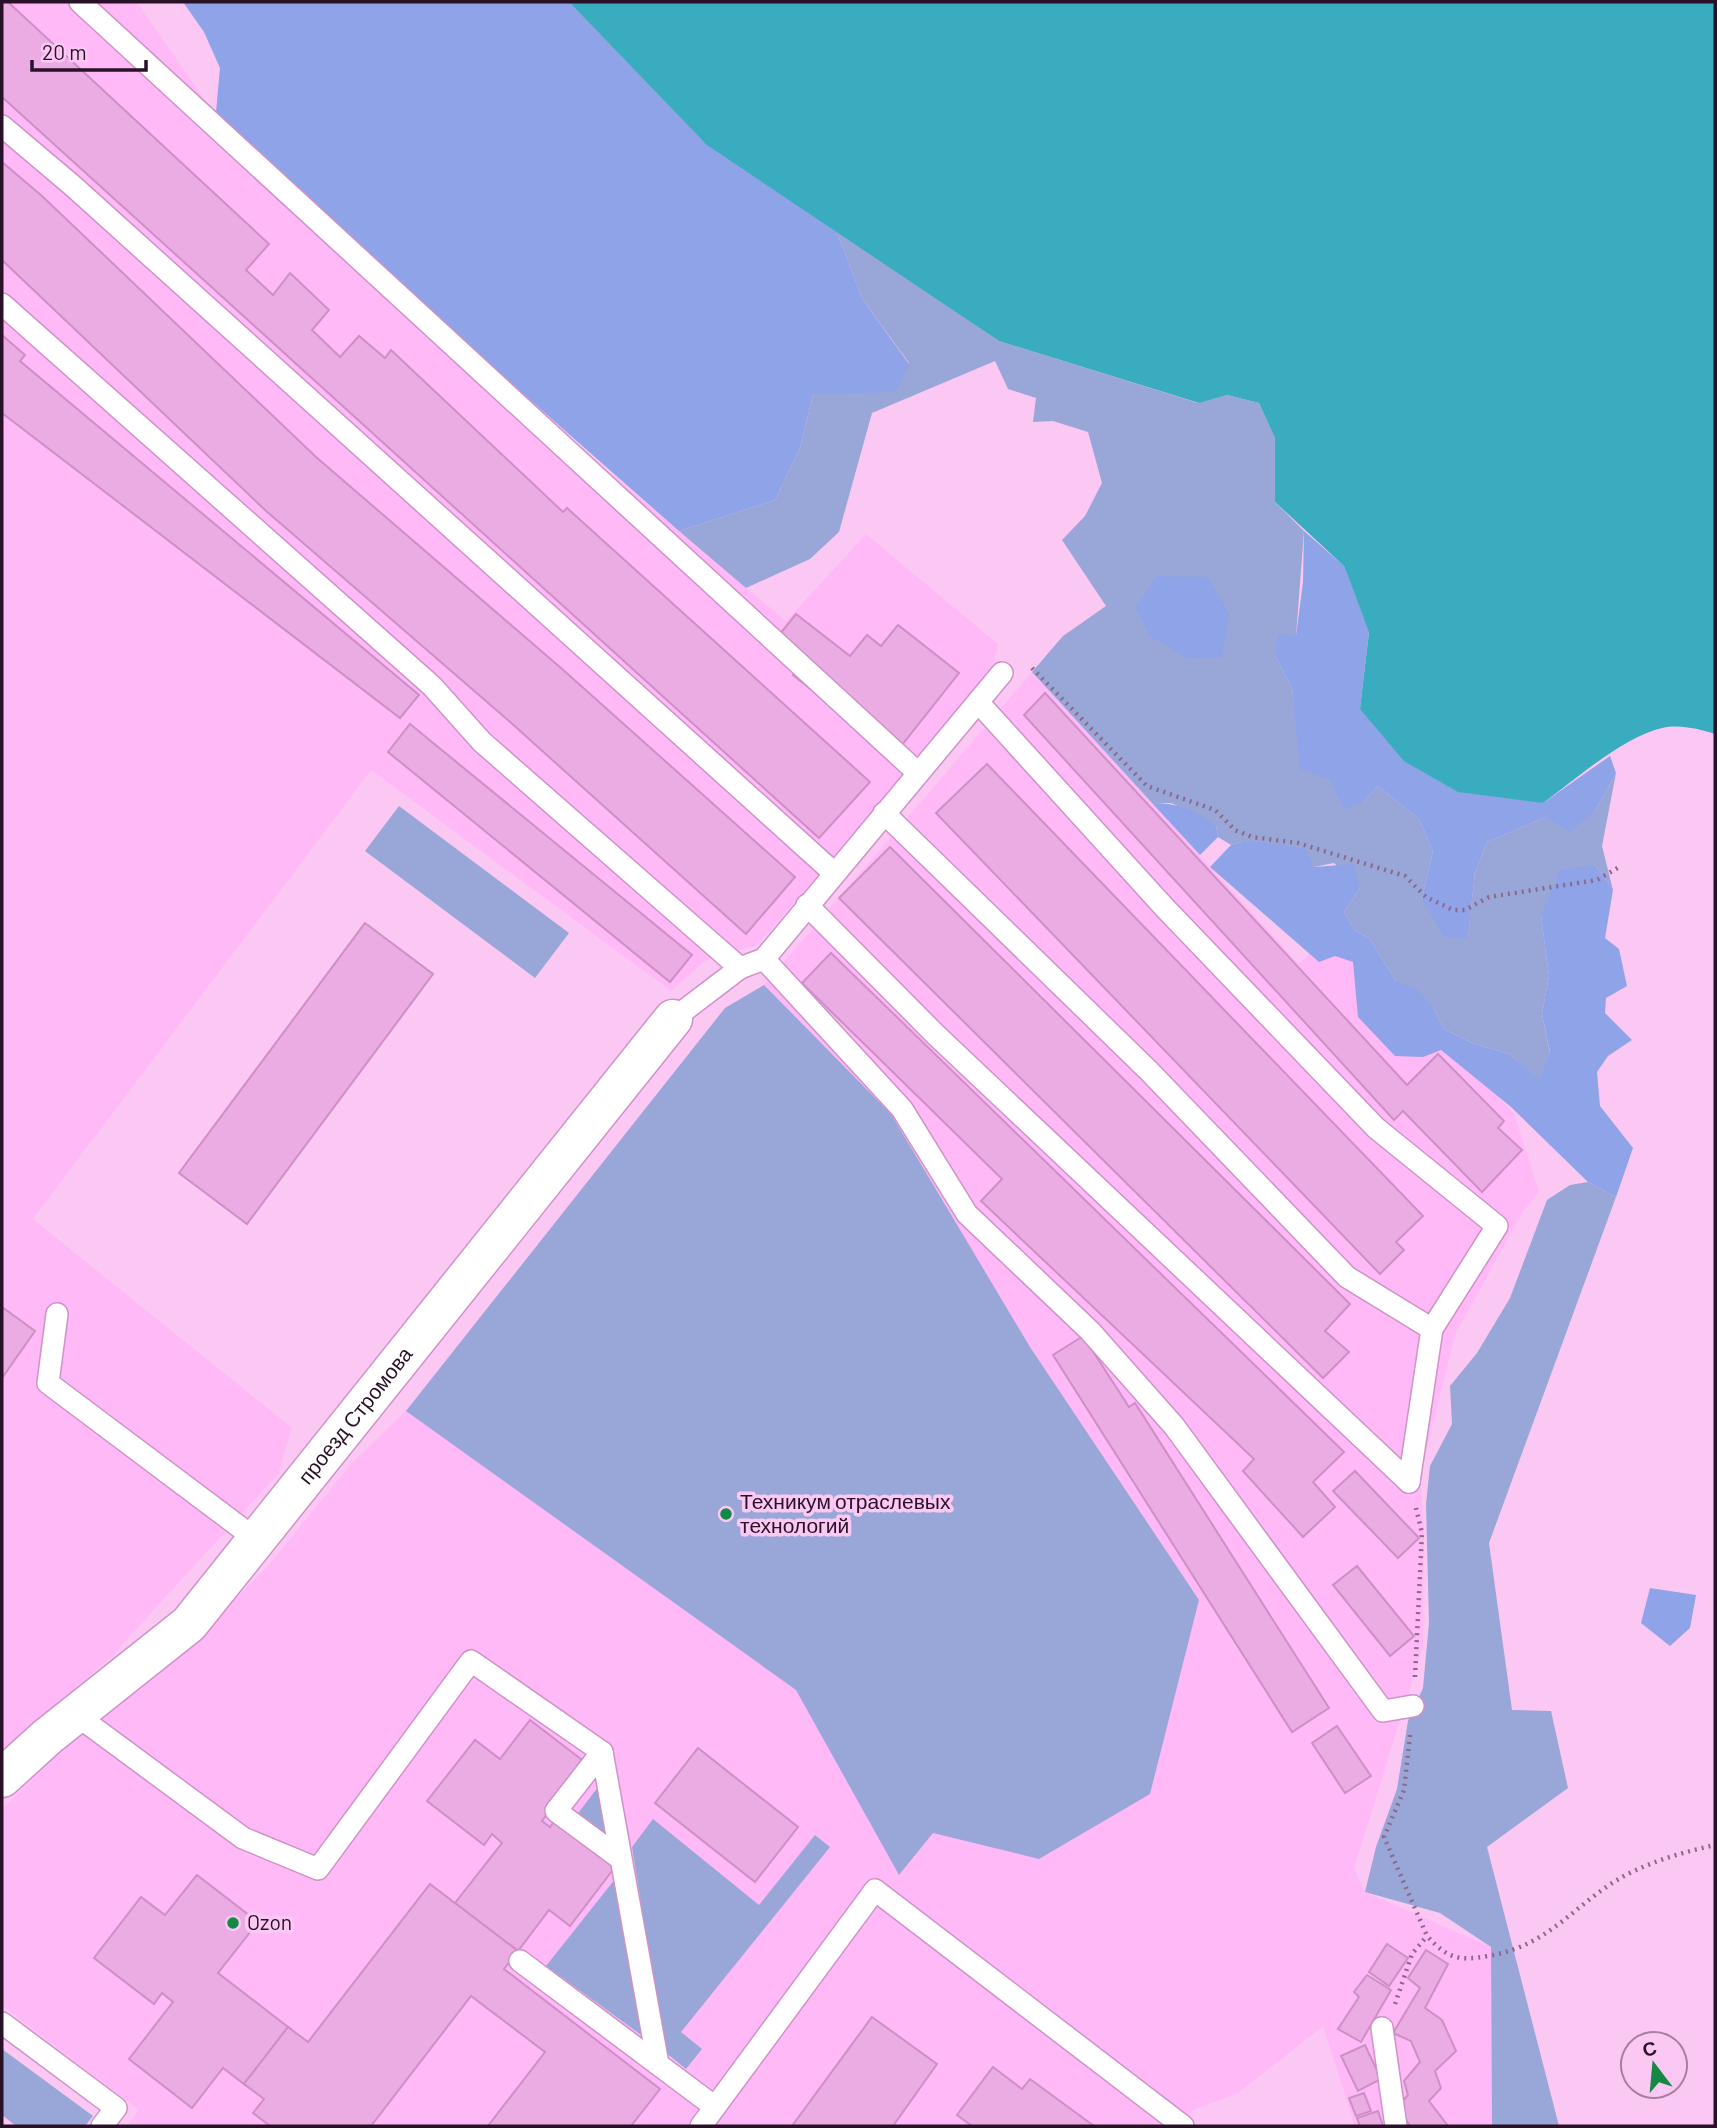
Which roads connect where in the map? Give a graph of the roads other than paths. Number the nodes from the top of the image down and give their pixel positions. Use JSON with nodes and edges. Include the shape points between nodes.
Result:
{"nodes":[{"id":1,"x":80,"y":2,"type":"edge"},
{"id":2,"x":2,"y":126,"type":"edge"},
{"id":3,"x":2,"y":304,"type":"edge"},
{"id":4,"x":1002,"y":673,"type":"road end"},
{"id":5,"x":978,"y":702,"type":"junction"},
{"id":6,"x":918,"y":773,"type":"junction"},
{"id":7,"x":884,"y":813,"type":"junction"},
{"id":8,"x":834,"y":873,"type":"junction"},
{"id":9,"x":807,"y":905,"type":"junction"},
{"id":10,"x":764,"y":959,"type":"junction"},
{"id":11,"x":740,"y":968,"type":"junction"},
{"id":12,"x":673,"y":1019,"type":"joint"},
{"id":13,"x":57,"y":1314,"type":"dead end"},
{"id":14,"x":1432,"y":1329,"type":"junction"},
{"id":15,"x":257,"y":1540,"type":"junction"},
{"id":16,"x":1413,"y":1706,"type":"dead end"},
{"id":17,"x":75,"y":1714,"type":"junction"},
{"id":18,"x":603,"y":1752,"type":"junction"},
{"id":19,"x":2,"y":1778,"type":"edge"},
{"id":20,"x":621,"y":1858,"type":"junction"},
{"id":21,"x":520,"y":1961,"type":"dead end"},
{"id":22,"x":2,"y":2024,"type":"edge"},
{"id":23,"x":1382,"y":2028,"type":"road end"},
{"id":24,"x":658,"y":2064,"type":"junction"},
{"id":25,"x":715,"y":2107,"type":"junction"},
{"id":26,"x":102,"y":2126,"type":"edge"},
{"id":27,"x":701,"y":2126,"type":"edge"},
{"id":28,"x":1183,"y":2126,"type":"edge"},
{"id":29,"x":1396,"y":2126,"type":"edge"}],
"edges":[{"from":1,"to":6,"type":"lane"},
{"from":2,"to":8,"type":"lane"},
{"from":3,"to":11,"type":"lane","via":[[432,686],[482,742]]},
{"from":4,"to":5,"type":"lane"},
{"from":5,"to":6,"type":"lane"},
{"from":5,"to":14,"type":"lane","via":[[1164,907],[1376,1128],[1497,1226]]},
{"from":6,"to":7,"type":"lane"},
{"from":7,"to":8,"type":"lane"},
{"from":7,"to":14,"type":"lane","via":[[1149,1071],[1347,1277]]},
{"from":8,"to":9,"type":"lane"},
{"from":9,"to":10,"type":"lane"},
{"from":9,"to":14,"type":"lane","via":[[946,1044],[1409,1482]]},
{"from":10,"to":11,"type":"lane"},
{"from":10,"to":16,"type":"lane","via":[[902,1109],[967,1214],[1090,1331],[1174,1426],[1383,1711]]},
{"from":11,"to":12,"type":"lane"},
{"from":12,"to":15,"type":"street","name":"проезд Стромова"},
{"from":13,"to":15,"type":"lane","via":[[48,1383]]},
{"from":15,"to":17,"type":"street","name":"проезд Стромова","via":[[189,1624]]},
{"from":17,"to":18,"type":"lane","via":[[243,1838],[318,1869],[471,1661]]},
{"from":17,"to":19,"type":"street","name":"проезд Стромова"},
{"from":18,"to":20,"type":"lane"},
{"from":18,"to":20,"type":"lane","via":[[556,1811]]},
{"from":20,"to":24,"type":"lane"},
{"from":21,"to":24,"type":"lane"},
{"from":22,"to":26,"type":"lane","via":[[116,2108]]},
{"from":23,"to":29,"type":"lane"},
{"from":24,"to":25,"type":"lane"},
{"from":25,"to":27,"type":"lane"},
{"from":25,"to":28,"type":"lane","via":[[875,1890]]}]}
